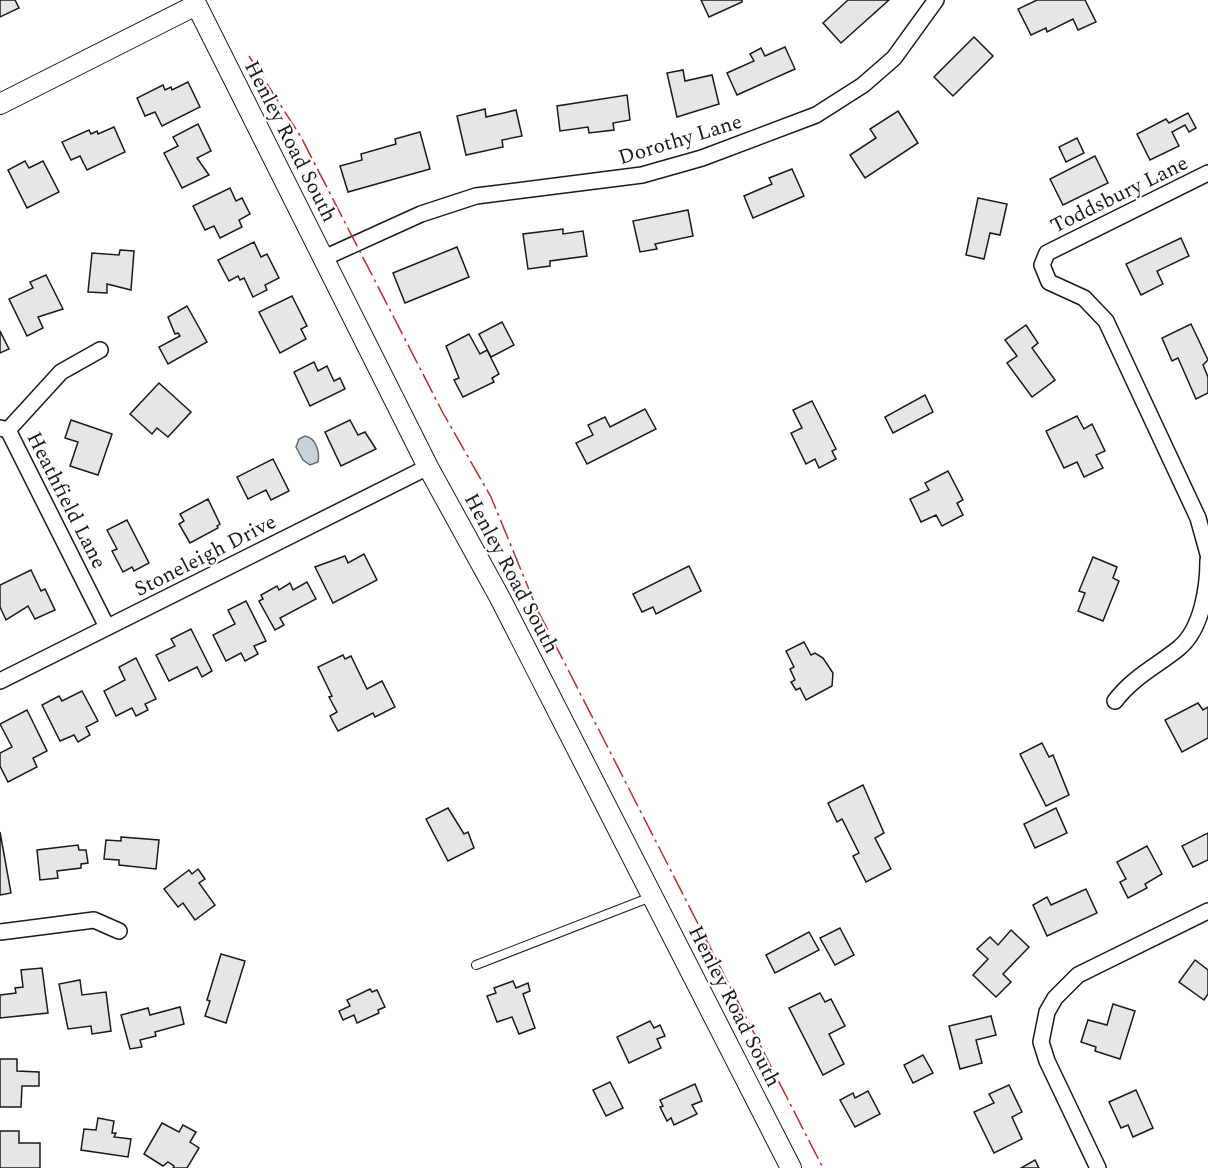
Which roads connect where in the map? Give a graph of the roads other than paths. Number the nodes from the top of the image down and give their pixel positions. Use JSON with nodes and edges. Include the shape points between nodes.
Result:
{"nodes":[{"id":1,"x":936,"y":0,"type":"edge"},
{"id":2,"x":198,"y":2,"type":"edge"},
{"id":3,"x":0,"y":104,"type":"edge"},
{"id":4,"x":1208,"y":173,"type":"edge"},
{"id":5,"x":324,"y":258,"type":"junction"},
{"id":6,"x":100,"y":350,"type":"dead end"},
{"id":7,"x":4,"y":429,"type":"edge"},
{"id":8,"x":428,"y":467,"type":"junction"},
{"id":9,"x":1208,"y":554,"type":"edge"},
{"id":10,"x":1208,"y":560,"type":"edge"},
{"id":11,"x":107,"y":627,"type":"junction"},
{"id":12,"x":0,"y":681,"type":"edge"},
{"id":13,"x":1115,"y":701,"type":"dead end"},
{"id":14,"x":652,"y":896,"type":"junction"},
{"id":15,"x":1208,"y":911,"type":"edge"},
{"id":16,"x":119,"y":931,"type":"dead end"},
{"id":17,"x":0,"y":932,"type":"edge"},
{"id":18,"x":476,"y":965,"type":"dead end"},
{"id":19,"x":791,"y":1168,"type":"edge"},
{"id":20,"x":1098,"y":1168,"type":"edge"}],
"edges":[{"from":1,"to":5,"type":"street","name":"Dorothy Lane","via":[[894,58],[863,85],[816,115],[702,158],[642,175],[476,196],[421,214]]},
{"from":2,"to":3,"type":"street"},
{"from":2,"to":5,"type":"street","name":"Henley Road South"},
{"from":4,"to":9,"type":"street","name":"Toddsbury Lane","via":[[1047,253],[1042,265],[1049,282],[1084,298],[1106,321],[1198,518]]},
{"from":5,"to":8,"type":"street","name":"Henley Road South"},
{"from":6,"to":7,"type":"street","via":[[61,372]]},
{"from":7,"to":11,"type":"street","name":"Heathfield Lane"},
{"from":8,"to":11,"type":"street","name":"Stoneleigh Drive"},
{"from":8,"to":14,"type":"street","name":"Henley Road South","via":[[503,604]]},
{"from":10,"to":13,"type":"street","via":[[1200,610],[1182,646],[1127,685]]},
{"from":11,"to":12,"type":"street","name":"Stoneleigh Drive"},
{"from":14,"to":18,"type":"lane"},
{"from":14,"to":19,"type":"street","name":"Henley Road South"},
{"from":15,"to":20,"type":"street","via":[[1078,975],[1047,1012],[1041,1042],[1047,1061]]},
{"from":16,"to":17,"type":"street","via":[[94,920]]}]}
